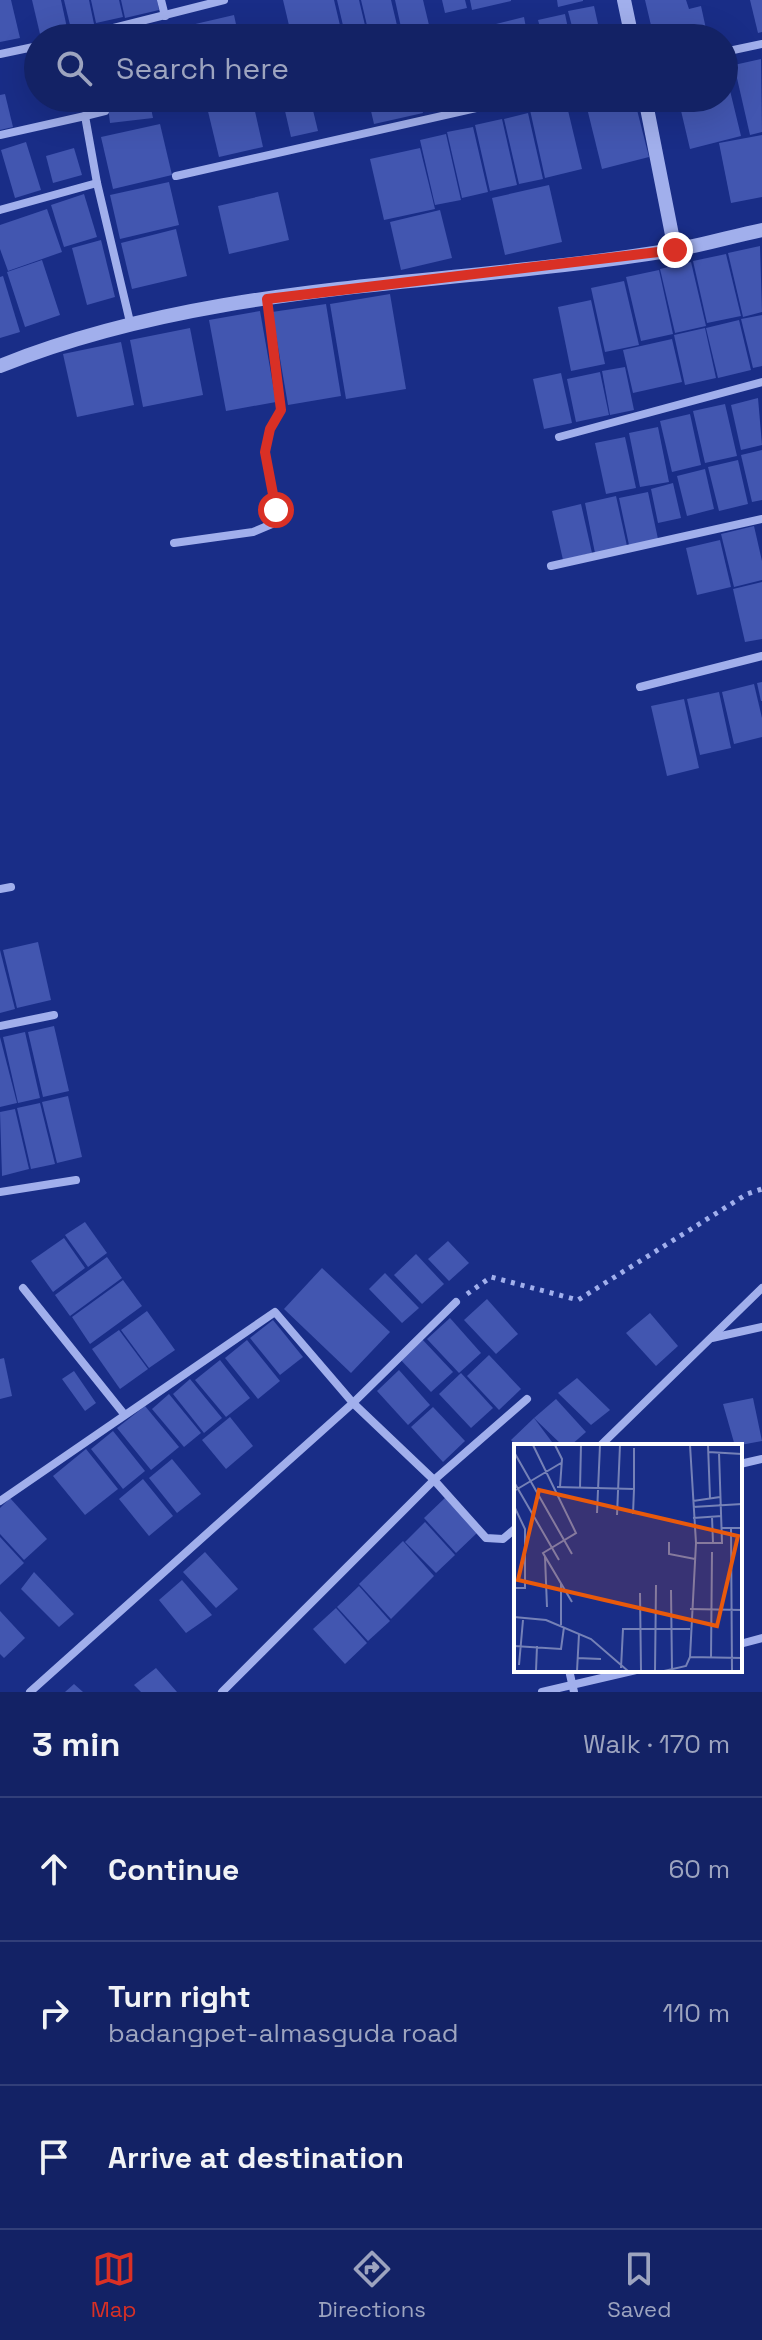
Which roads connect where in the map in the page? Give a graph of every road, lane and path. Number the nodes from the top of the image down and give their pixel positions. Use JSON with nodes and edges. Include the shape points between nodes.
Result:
{"nodes":[{"id":1,"x":161,"y":0,"type":"edge"},
{"id":2,"x":224,"y":0,"type":"edge"},
{"id":3,"x":624,"y":0,"type":"edge"},
{"id":4,"x":165,"y":16,"type":"junction"},
{"id":5,"x":137,"y":24,"type":"edge"},
{"id":6,"x":629,"y":24,"type":"edge"},
{"id":7,"x":762,"y":44,"type":"edge"},
{"id":8,"x":24,"y":49,"type":"edge"},
{"id":9,"x":738,"y":49,"type":"edge"},
{"id":10,"x":0,"y":54,"type":"edge"},
{"id":11,"x":101,"y":112,"type":"edge"},
{"id":12,"x":459,"y":112,"type":"edge"},
{"id":13,"x":648,"y":112,"type":"edge"},
{"id":14,"x":85,"y":116,"type":"junction"},
{"id":15,"x":0,"y":135,"type":"edge"},
{"id":16,"x":176,"y":176,"type":"dead end"},
{"id":17,"x":97,"y":183,"type":"junction"},
{"id":18,"x":0,"y":210,"type":"edge"},
{"id":19,"x":762,"y":230,"type":"edge"},
{"id":20,"x":675,"y":250,"type":"junction"},
{"id":21,"x":267,"y":299,"type":"junction"},
{"id":22,"x":130,"y":322,"type":"junction"},
{"id":23,"x":0,"y":366,"type":"edge"},
{"id":24,"x":762,"y":382,"type":"edge"},
{"id":25,"x":559,"y":437,"type":"dead end"},
{"id":26,"x":762,"y":519,"type":"edge"},
{"id":27,"x":174,"y":543,"type":"dead end"},
{"id":28,"x":551,"y":566,"type":"dead end"},
{"id":29,"x":762,"y":656,"type":"edge"},
{"id":30,"x":640,"y":687,"type":"dead end"},
{"id":31,"x":11,"y":887,"type":"dead end"},
{"id":32,"x":0,"y":889,"type":"edge"},
{"id":33,"x":54,"y":1015,"type":"dead end"},
{"id":34,"x":0,"y":1026,"type":"edge"},
{"id":35,"x":76,"y":1180,"type":"dead end"},
{"id":36,"x":762,"y":1189,"type":"edge"},
{"id":37,"x":0,"y":1192,"type":"edge"},
{"id":38,"x":23,"y":1288,"type":"dead end"},
{"id":39,"x":762,"y":1288,"type":"edge"},
{"id":40,"x":456,"y":1302,"type":"joint"},
{"id":41,"x":762,"y":1327,"type":"edge"},
{"id":42,"x":709,"y":1339,"type":"junction"},
{"id":43,"x":527,"y":1399,"type":"dead end"},
{"id":44,"x":353,"y":1403,"type":"junction"},
{"id":45,"x":124,"y":1414,"type":"junction"},
{"id":46,"x":602,"y":1444,"type":"edge"},
{"id":47,"x":762,"y":1459,"type":"edge"},
{"id":48,"x":742,"y":1464,"type":"edge"},
{"id":49,"x":434,"y":1480,"type":"junction"},
{"id":50,"x":0,"y":1501,"type":"edge"},
{"id":51,"x":514,"y":1530,"type":"edge"},
{"id":52,"x":762,"y":1638,"type":"edge"},
{"id":53,"x":742,"y":1643,"type":"edge"},
{"id":54,"x":629,"y":1672,"type":"edge"},
{"id":55,"x":574,"y":1689,"type":"edge"},
{"id":56,"x":30,"y":1692,"type":"edge"},
{"id":57,"x":222,"y":1692,"type":"edge"},
{"id":58,"x":542,"y":1692,"type":"edge"}],
"edges":[{"from":1,"to":4,"type":"street"},
{"from":2,"to":4,"type":"street"},
{"from":3,"to":6,"type":"street"},
{"from":4,"to":5,"type":"street"},
{"from":7,"to":9,"type":"street"},
{"from":8,"to":10,"type":"street"},
{"from":11,"to":14,"type":"street"},
{"from":12,"to":16,"type":"street"},
{"from":13,"to":20,"type":"street"},
{"from":14,"to":15,"type":"street"},
{"from":14,"to":17,"type":"street"},
{"from":17,"to":18,"type":"street"},
{"from":17,"to":22,"type":"street"},
{"from":19,"to":20,"type":"street"},
{"from":20,"to":21,"type":"street"},
{"from":21,"to":22,"type":"street"},
{"from":21,"to":27,"type":"street","via":[[281,410],[265,452],[276,510],[272,524],[253,532]]},
{"from":22,"to":23,"type":"street"},
{"from":24,"to":25,"type":"street"},
{"from":26,"to":28,"type":"street"},
{"from":29,"to":30,"type":"street"},
{"from":31,"to":32,"type":"street"},
{"from":33,"to":34,"type":"street"},
{"from":35,"to":37,"type":"street"},
{"from":36,"to":40,"type":"path","via":[[578,1300],[491,1277]]},
{"from":38,"to":45,"type":"street"},
{"from":39,"to":42,"type":"street"},
{"from":40,"to":44,"type":"street"},
{"from":41,"to":42,"type":"street"},
{"from":42,"to":46,"type":"street"},
{"from":43,"to":49,"type":"street"},
{"from":44,"to":45,"type":"street","via":[[275,1312]]},
{"from":44,"to":49,"type":"street"},
{"from":44,"to":56,"type":"street"},
{"from":45,"to":50,"type":"street"},
{"from":47,"to":48,"type":"street"},
{"from":49,"to":51,"type":"street","via":[[486,1538],[503,1539]]},
{"from":49,"to":57,"type":"street"},
{"from":52,"to":53,"type":"street"},
{"from":54,"to":55,"type":"street"},
{"from":55,"to":58,"type":"street"}]}
